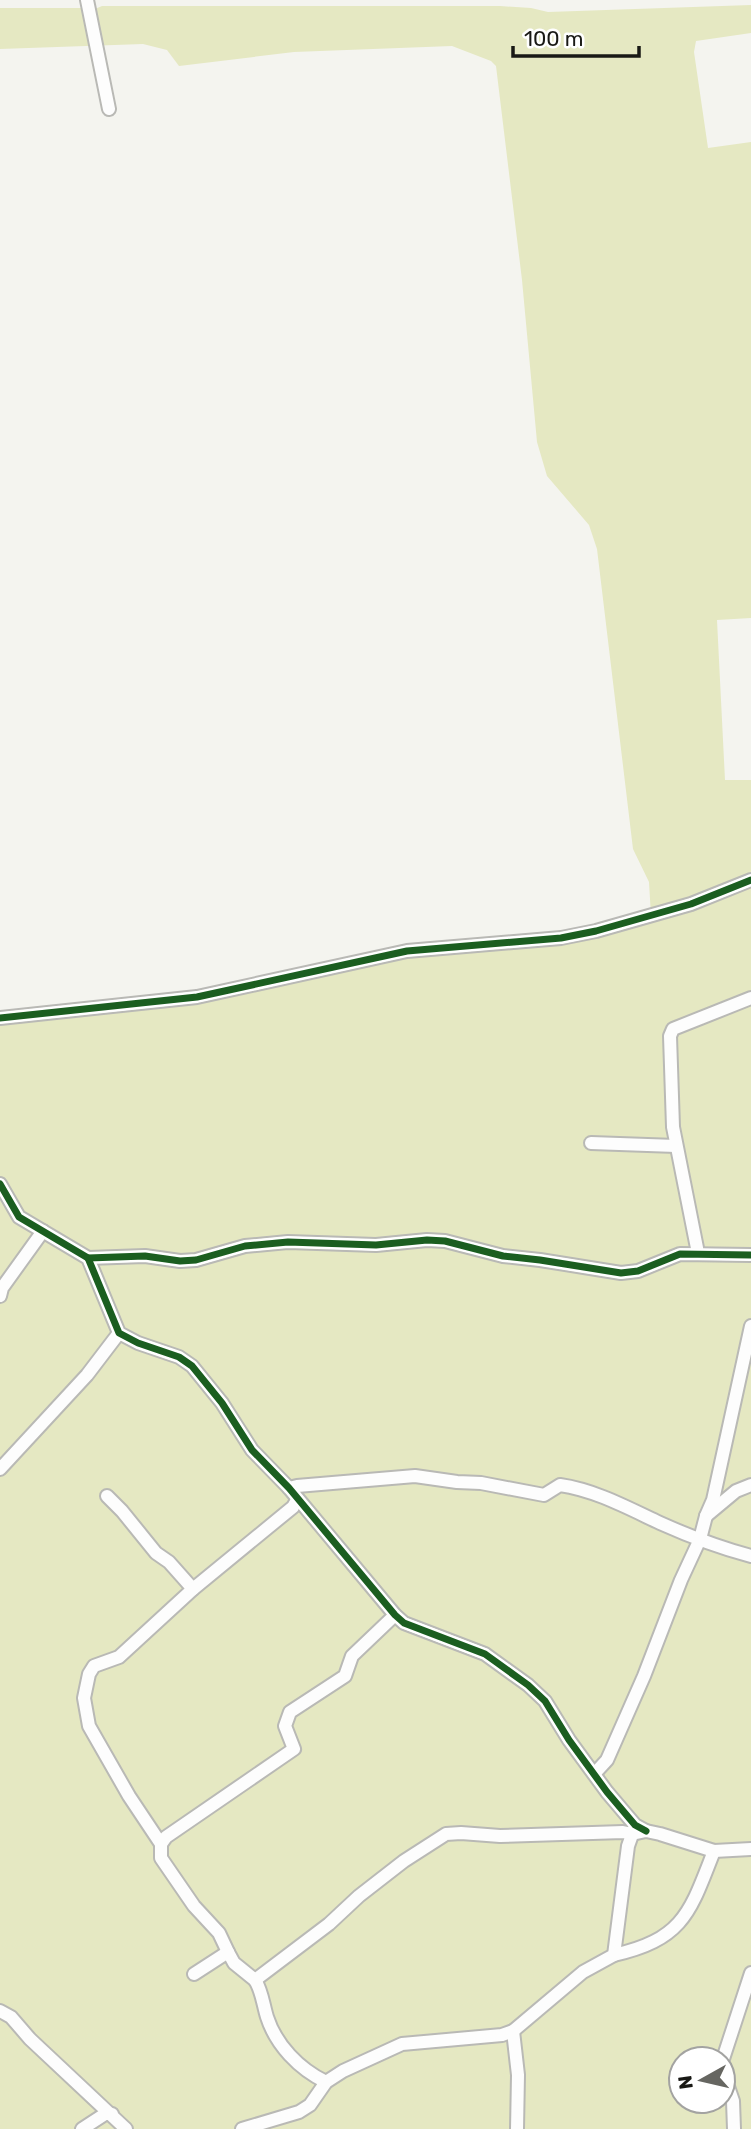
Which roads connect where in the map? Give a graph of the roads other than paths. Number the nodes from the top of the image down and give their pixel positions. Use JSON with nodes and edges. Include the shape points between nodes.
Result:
{"nodes":[{"id":1,"x":87,"y":0,"type":"edge"},
{"id":2,"x":109,"y":109,"type":"dead end"},
{"id":3,"x":751,"y":880,"type":"edge"},
{"id":4,"x":751,"y":998,"type":"edge"},
{"id":5,"x":0,"y":1018,"type":"edge"},
{"id":6,"x":591,"y":1143,"type":"dead end"},
{"id":7,"x":677,"y":1146,"type":"junction"},
{"id":8,"x":0,"y":1184,"type":"edge"},
{"id":9,"x":43,"y":1231,"type":"junction"},
{"id":10,"x":698,"y":1253,"type":"junction"},
{"id":11,"x":751,"y":1255,"type":"edge"},
{"id":12,"x":88,"y":1258,"type":"junction"},
{"id":13,"x":0,"y":1296,"type":"edge"},
{"id":14,"x":751,"y":1326,"type":"edge"},
{"id":15,"x":119,"y":1333,"type":"junction"},
{"id":16,"x":0,"y":1469,"type":"edge"},
{"id":17,"x":751,"y":1485,"type":"edge"},
{"id":18,"x":289,"y":1488,"type":"junction"},
{"id":19,"x":107,"y":1496,"type":"dead end"},
{"id":20,"x":297,"y":1500,"type":"junction"},
{"id":21,"x":706,"y":1516,"type":"junction"},
{"id":22,"x":700,"y":1539,"type":"junction"},
{"id":23,"x":751,"y":1556,"type":"edge"},
{"id":24,"x":193,"y":1589,"type":"junction"},
{"id":25,"x":395,"y":1615,"type":"junction"},
{"id":26,"x":595,"y":1773,"type":"junction"},
{"id":27,"x":638,"y":1830,"type":"junction"},
{"id":28,"x":160,"y":1844,"type":"junction"},
{"id":29,"x":751,"y":1849,"type":"edge"},
{"id":30,"x":714,"y":1851,"type":"junction"},
{"id":31,"x":228,"y":1952,"type":"junction"},
{"id":32,"x":614,"y":1955,"type":"junction"},
{"id":33,"x":751,"y":1973,"type":"edge"},
{"id":34,"x":194,"y":1974,"type":"dead end"},
{"id":35,"x":255,"y":1980,"type":"junction"},
{"id":36,"x":0,"y":2011,"type":"edge"},
{"id":37,"x":513,"y":2031,"type":"junction"},
{"id":38,"x":728,"y":2045,"type":"edge"},
{"id":39,"x":326,"y":2082,"type":"junction"},
{"id":40,"x":112,"y":2114,"type":"junction"},
{"id":41,"x":82,"y":2129,"type":"edge"},
{"id":42,"x":126,"y":2129,"type":"edge"},
{"id":43,"x":242,"y":2129,"type":"edge"},
{"id":44,"x":517,"y":2129,"type":"edge"}],
"edges":[{"from":1,"to":2,"type":"street"},
{"from":3,"to":5,"type":"street","via":[[691,904],[561,938],[407,951],[197,997]]},
{"from":4,"to":7,"type":"street","via":[[673,1030],[670,1072]]},
{"from":6,"to":7,"type":"street"},
{"from":7,"to":10,"type":"street"},
{"from":8,"to":9,"type":"street","via":[[19,1217]]},
{"from":9,"to":12,"type":"street"},
{"from":9,"to":13,"type":"street"},
{"from":10,"to":11,"type":"street"},
{"from":10,"to":12,"type":"street","via":[[680,1254],[621,1273],[427,1240],[376,1245],[278,1243],[245,1246],[196,1260]]},
{"from":12,"to":15,"type":"street"},
{"from":14,"to":21,"type":"street"},
{"from":15,"to":16,"type":"street","via":[[88,1375]]},
{"from":15,"to":18,"type":"street","via":[[192,1366],[252,1450]]},
{"from":17,"to":21,"type":"street"},
{"from":18,"to":20,"type":"street"},
{"from":18,"to":22,"type":"street","via":[[415,1476],[544,1495],[560,1485],[629,1507]]},
{"from":19,"to":24,"type":"street"},
{"from":20,"to":24,"type":"street"},
{"from":20,"to":25,"type":"street"},
{"from":21,"to":22,"type":"street"},
{"from":22,"to":23,"type":"street"},
{"from":22,"to":26,"type":"street","via":[[613,1746]]},
{"from":24,"to":28,"type":"street","via":[[119,1657],[94,1666],[84,1698],[89,1726]]},
{"from":25,"to":26,"type":"street","via":[[404,1623],[485,1654],[528,1685],[545,1701]]},
{"from":25,"to":28,"type":"street","via":[[352,1657],[345,1676],[290,1712],[285,1726],[294,1749]]},
{"from":26,"to":27,"type":"street"},
{"from":27,"to":30,"type":"street"},
{"from":27,"to":32,"type":"street","via":[[628,1846]]},
{"from":27,"to":35,"type":"street","via":[[446,1834],[404,1861]]},
{"from":28,"to":31,"type":"street","via":[[161,1858],[219,1933]]},
{"from":29,"to":30,"type":"street"},
{"from":30,"to":32,"type":"street","via":[[693,1905],[680,1924],[647,1945]]},
{"from":31,"to":34,"type":"street"},
{"from":31,"to":35,"type":"street"},
{"from":32,"to":37,"type":"street","via":[[583,1972]]},
{"from":33,"to":38,"type":"street"},
{"from":35,"to":39,"type":"street","via":[[280,2046]]},
{"from":36,"to":40,"type":"street"},
{"from":37,"to":39,"type":"street","via":[[402,2044]]},
{"from":37,"to":44,"type":"street"},
{"from":39,"to":43,"type":"street","via":[[299,2112]]},
{"from":40,"to":41,"type":"street"},
{"from":40,"to":42,"type":"street"}]}
